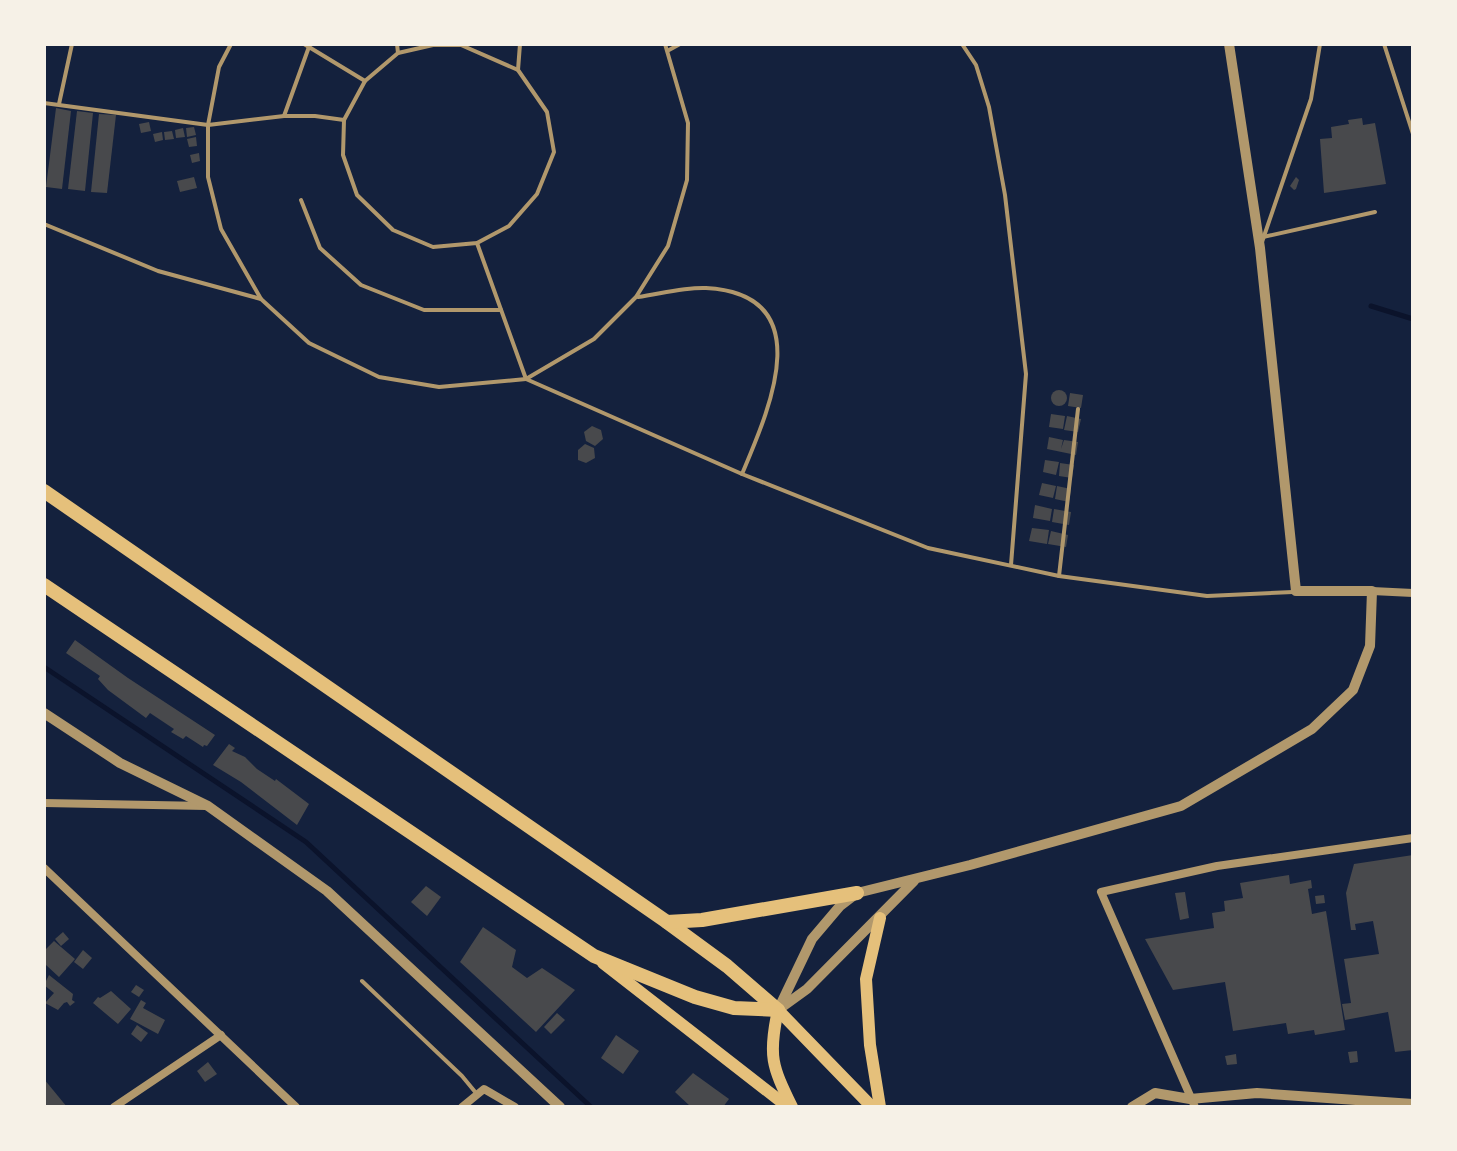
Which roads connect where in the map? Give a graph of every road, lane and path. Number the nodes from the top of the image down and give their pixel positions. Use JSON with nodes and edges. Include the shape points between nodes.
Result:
{"nodes":[{"id":1,"x":72,"y":44,"type":"edge"},
{"id":2,"x":231,"y":44,"type":"edge"},
{"id":3,"x":397,"y":44,"type":"edge"},
{"id":4,"x":461,"y":44,"type":"edge"},
{"id":5,"x":520,"y":44,"type":"edge"},
{"id":6,"x":665,"y":44,"type":"edge"},
{"id":7,"x":680,"y":44,"type":"edge"},
{"id":8,"x":962,"y":44,"type":"edge"},
{"id":9,"x":1229,"y":44,"type":"edge"},
{"id":10,"x":1320,"y":44,"type":"edge"},
{"id":11,"x":1384,"y":44,"type":"edge"},
{"id":12,"x":307,"y":45,"type":"edge"},
{"id":13,"x":669,"y":50,"type":"junction"},
{"id":14,"x":398,"y":53,"type":"junction"},
{"id":15,"x":518,"y":70,"type":"junction"},
{"id":16,"x":365,"y":81,"type":"junction"},
{"id":17,"x":44,"y":103,"type":"edge"},
{"id":18,"x":59,"y":104,"type":"junction"},
{"id":19,"x":284,"y":116,"type":"junction"},
{"id":20,"x":344,"y":120,"type":"junction"},
{"id":21,"x":208,"y":125,"type":"junction"},
{"id":22,"x":1413,"y":134,"type":"edge"},
{"id":23,"x":301,"y":200,"type":"dead end"},
{"id":24,"x":1375,"y":212,"type":"dead end"},
{"id":25,"x":44,"y":224,"type":"edge"},
{"id":26,"x":477,"y":243,"type":"junction"},
{"id":27,"x":1262,"y":243,"type":"junction"},
{"id":28,"x":636,"y":297,"type":"junction"},
{"id":29,"x":261,"y":299,"type":"junction"},
{"id":30,"x":501,"y":310,"type":"junction"},
{"id":31,"x":526,"y":379,"type":"junction"},
{"id":32,"x":1078,"y":409,"type":"dead end"},
{"id":33,"x":742,"y":474,"type":"junction"},
{"id":34,"x":44,"y":491,"type":"edge"},
{"id":35,"x":1011,"y":565,"type":"junction"},
{"id":36,"x":1059,"y":576,"type":"junction"},
{"id":37,"x":44,"y":585,"type":"edge"},
{"id":38,"x":1296,"y":591,"type":"junction"},
{"id":39,"x":1372,"y":591,"type":"junction"},
{"id":40,"x":1413,"y":593,"type":"edge"},
{"id":41,"x":44,"y":713,"type":"edge"},
{"id":42,"x":44,"y":803,"type":"edge"},
{"id":43,"x":208,"y":806,"type":"junction"},
{"id":44,"x":1413,"y":838,"type":"edge"},
{"id":45,"x":44,"y":868,"type":"edge"},
{"id":46,"x":916,"y":879,"type":"junction"},
{"id":47,"x":857,"y":893,"type":"junction"},
{"id":48,"x":880,"y":918,"type":"junction"},
{"id":49,"x":667,"y":922,"type":"junction"},
{"id":50,"x":594,"y":956,"type":"junction"},
{"id":51,"x":362,"y":981,"type":"dead end"},
{"id":52,"x":778,"y":1010,"type":"junction"},
{"id":53,"x":221,"y":1035,"type":"junction"},
{"id":54,"x":476,"y":1093,"type":"junction"},
{"id":55,"x":1192,"y":1103,"type":"edge"},
{"id":56,"x":1413,"y":1104,"type":"edge"},
{"id":57,"x":114,"y":1107,"type":"edge"},
{"id":58,"x":296,"y":1107,"type":"edge"},
{"id":59,"x":462,"y":1107,"type":"edge"},
{"id":60,"x":515,"y":1107,"type":"edge"},
{"id":61,"x":560,"y":1107,"type":"edge"},
{"id":62,"x":790,"y":1107,"type":"edge"},
{"id":63,"x":872,"y":1107,"type":"edge"},
{"id":64,"x":880,"y":1107,"type":"edge"},
{"id":65,"x":1132,"y":1107,"type":"edge"},
{"id":66,"x":1179,"y":1107,"type":"edge"}],
"edges":[{"from":1,"to":18,"type":"lane"},
{"from":2,"to":21,"type":"lane","via":[[219,67]]},
{"from":3,"to":14,"type":"lane"},
{"from":4,"to":14,"type":"lane"},
{"from":4,"to":15,"type":"lane"},
{"from":5,"to":15,"type":"lane"},
{"from":6,"to":13,"type":"lane"},
{"from":7,"to":13,"type":"lane"},
{"from":8,"to":35,"type":"lane","via":[[976,65],[989,107],[1026,374]]},
{"from":9,"to":27,"type":"street"},
{"from":10,"to":27,"type":"lane","via":[[1311,99]]},
{"from":11,"to":22,"type":"lane"},
{"from":12,"to":16,"type":"lane"},
{"from":12,"to":19,"type":"lane"},
{"from":13,"to":28,"type":"lane","via":[[688,123],[687,180],[668,246]]},
{"from":14,"to":16,"type":"lane"},
{"from":15,"to":26,"type":"lane","via":[[547,112],[554,152],[537,194],[509,226]]},
{"from":16,"to":20,"type":"lane"},
{"from":17,"to":18,"type":"lane"},
{"from":18,"to":21,"type":"lane"},
{"from":19,"to":20,"type":"lane"},
{"from":19,"to":21,"type":"lane"},
{"from":20,"to":26,"type":"lane","via":[[343,155],[357,195],[393,230],[433,247]]},
{"from":21,"to":29,"type":"lane","via":[[208,177],[221,229]]},
{"from":23,"to":30,"type":"lane","via":[[320,248],[361,285],[424,310]]},
{"from":24,"to":27,"type":"lane"},
{"from":25,"to":29,"type":"lane","via":[[158,271]]},
{"from":26,"to":30,"type":"lane"},
{"from":27,"to":38,"type":"street"},
{"from":28,"to":31,"type":"lane","via":[[594,339]]},
{"from":28,"to":33,"type":"lane","via":[[704,288],[737,293],[756,302],[771,320],[778,348],[776,382]]},
{"from":29,"to":31,"type":"lane","via":[[309,343],[379,377],[439,387]]},
{"from":30,"to":31,"type":"lane"},
{"from":31,"to":33,"type":"lane"},
{"from":32,"to":36,"type":"lane"},
{"from":33,"to":35,"type":"lane","via":[[928,548]]},
{"from":34,"to":49,"type":"highway"},
{"from":35,"to":36,"type":"lane"},
{"from":36,"to":38,"type":"lane","via":[[1207,596]]},
{"from":37,"to":50,"type":"highway"},
{"from":38,"to":39,"type":"street"},
{"from":39,"to":40,"type":"street"},
{"from":39,"to":46,"type":"street","via":[[1370,646],[1353,690],[1312,729],[1181,806]]},
{"from":41,"to":43,"type":"street","via":[[120,763]]},
{"from":42,"to":43,"type":"street"},
{"from":43,"to":61,"type":"street","via":[[327,891]]},
{"from":44,"to":55,"type":"street","via":[[1217,866],[1101,892]]},
{"from":45,"to":53,"type":"street"},
{"from":46,"to":47,"type":"street"},
{"from":46,"to":48,"type":"street"},
{"from":47,"to":49,"type":"highway"},
{"from":47,"to":52,"type":"street","via":[[812,939]]},
{"from":48,"to":52,"type":"street"},
{"from":48,"to":64,"type":"main road","via":[[866,979]]},
{"from":49,"to":52,"type":"highway"},
{"from":50,"to":52,"type":"highway","via":[[695,997],[734,1008]]},
{"from":50,"to":62,"type":"main road"},
{"from":51,"to":54,"type":"lane"},
{"from":52,"to":62,"type":"main road","via":[[771,1044],[776,1075]]},
{"from":52,"to":63,"type":"main road"},
{"from":53,"to":57,"type":"street"},
{"from":53,"to":58,"type":"street"},
{"from":54,"to":59,"type":"street"},
{"from":54,"to":60,"type":"street","via":[[484,1089]]},
{"from":55,"to":56,"type":"street","via":[[1257,1093]]},
{"from":55,"to":65,"type":"street","via":[[1155,1093]]},
{"from":55,"to":66,"type":"street"}]}
